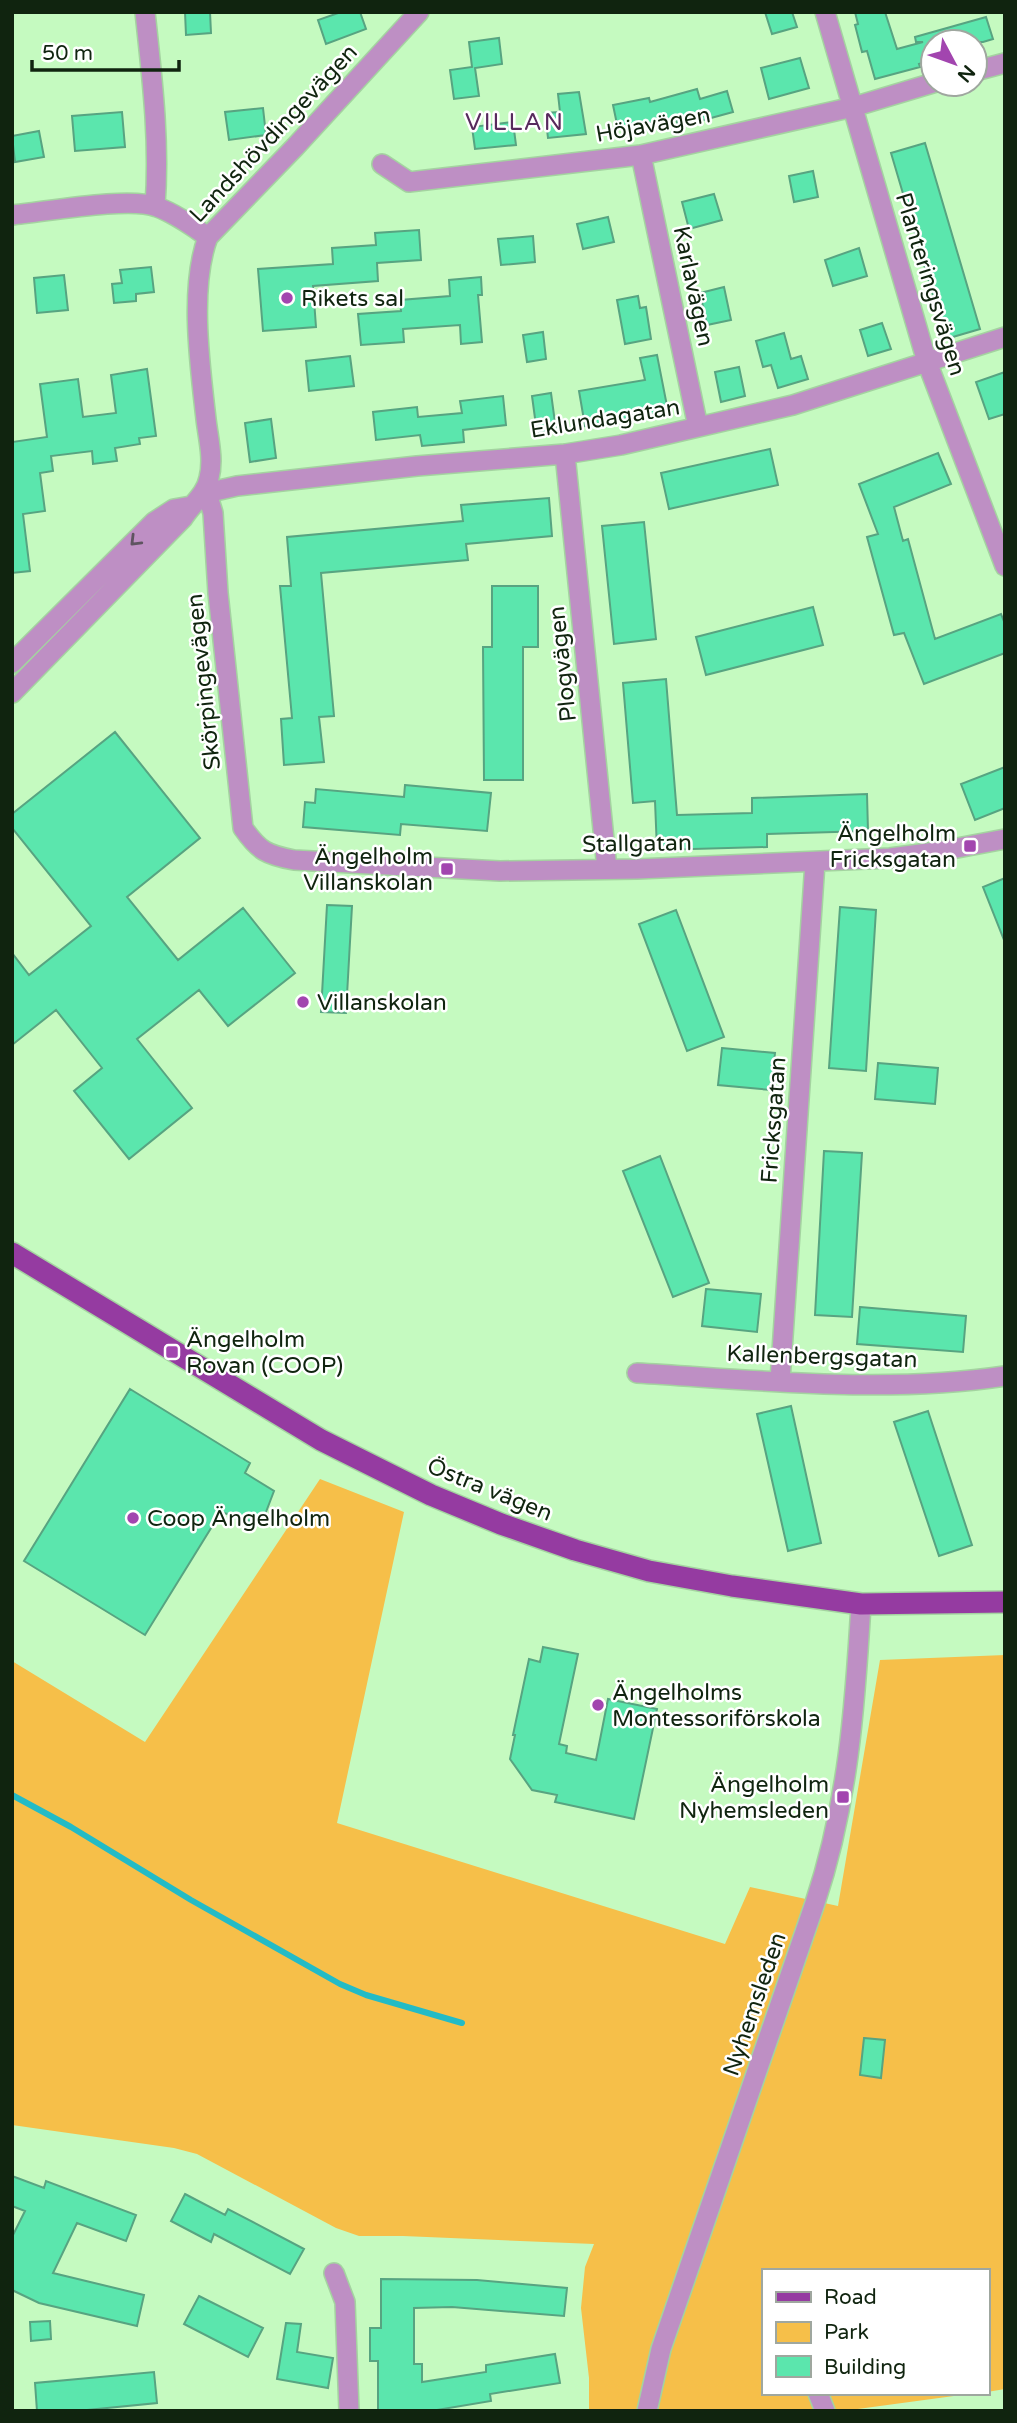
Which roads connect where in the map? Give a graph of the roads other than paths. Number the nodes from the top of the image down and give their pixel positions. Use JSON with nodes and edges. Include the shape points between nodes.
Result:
{"nodes":[{"id":1,"x":145,"y":12,"type":"edge"},
{"id":2,"x":419,"y":12,"type":"edge"},
{"id":3,"x":825,"y":12,"type":"edge"},
{"id":4,"x":919,"y":87,"type":"edge"},
{"id":5,"x":853,"y":107,"type":"junction"},
{"id":6,"x":641,"y":155,"type":"junction"},
{"id":7,"x":382,"y":163,"type":"dead end"},
{"id":8,"x":155,"y":206,"type":"junction"},
{"id":9,"x":12,"y":215,"type":"edge"},
{"id":10,"x":208,"y":237,"type":"junction"},
{"id":11,"x":1005,"y":337,"type":"edge"},
{"id":12,"x":927,"y":362,"type":"junction"},
{"id":13,"x":698,"y":427,"type":"junction"},
{"id":14,"x":565,"y":454,"type":"junction"},
{"id":15,"x":196,"y":500,"type":"junction"},
{"id":16,"x":1005,"y":566,"type":"edge"},
{"id":17,"x":12,"y":663,"type":"edge"},
{"id":18,"x":12,"y":692,"type":"edge"},
{"id":19,"x":1005,"y":839,"type":"edge"},
{"id":20,"x":270,"y":856,"type":"joint"},
{"id":21,"x":815,"y":862,"type":"junction"},
{"id":22,"x":607,"y":869,"type":"junction"},
{"id":23,"x":12,"y":1253,"type":"edge"},
{"id":24,"x":637,"y":1373,"type":"dead end"},
{"id":25,"x":1005,"y":1376,"type":"edge"},
{"id":26,"x":780,"y":1381,"type":"junction"},
{"id":27,"x":1005,"y":1602,"type":"edge"},
{"id":28,"x":861,"y":1604,"type":"junction"},
{"id":29,"x":334,"y":2273,"type":"dead end"},
{"id":30,"x":349,"y":2411,"type":"edge"},
{"id":31,"x":647,"y":2411,"type":"edge"}],
"edges":[{"from":1,"to":8,"type":"street","via":[[156,124]]},
{"from":2,"to":10,"type":"street","name":"Landshövdingevägen"},
{"from":3,"to":5,"type":"street","name":"Planteringsvägen"},
{"from":4,"to":5,"type":"street","name":"Höjavägen"},
{"from":5,"to":6,"type":"street","name":"Höjavägen"},
{"from":5,"to":12,"type":"street","name":"Planteringsvägen"},
{"from":6,"to":7,"type":"street","name":"Höjavägen","via":[[409,181]]},
{"from":6,"to":13,"type":"street","name":"Karlavägen"},
{"from":8,"to":9,"type":"street","via":[[133,202]]},
{"from":8,"to":10,"type":"street"},
{"from":10,"to":15,"type":"street","name":"Landshövdingevägen","via":[[198,291],[199,352],[211,465],[209,479]]},
{"from":11,"to":12,"type":"street","name":"Eklundagatan"},
{"from":12,"to":13,"type":"street","name":"Eklundagatan","via":[[793,405]]},
{"from":12,"to":16,"type":"street","name":"Planteringsvägen"},
{"from":13,"to":14,"type":"street","name":"Eklundagatan"},
{"from":14,"to":15,"type":"street","name":"Eklundagatan","via":[[237,486]]},
{"from":14,"to":22,"type":"street","name":"Plogvägen"},
{"from":15,"to":17,"type":"street","one_way":true,"via":[[154,522]]},
{"from":15,"to":18,"type":"street","name":"Landshövdingevägen"},
{"from":15,"to":20,"type":"street","name":"Skörpingevägen","via":[[210,503],[214,513],[243,828],[254,845]]},
{"from":19,"to":21,"type":"street","name":"Stallgatan","via":[[890,858]]},
{"from":20,"to":22,"type":"street","name":"Stallgatan","via":[[447,869]]},
{"from":21,"to":22,"type":"street","name":"Stallgatan"},
{"from":21,"to":26,"type":"street","name":"Fricksgatan"},
{"from":23,"to":28,"type":"main road","name":"Östra vägen","via":[[293,1424],[453,1505],[575,1550],[649,1571]]},
{"from":24,"to":26,"type":"street","name":"Kallenbergsgatan"},
{"from":25,"to":26,"type":"street","name":"Kallenbergsgatan","via":[[895,1384]]},
{"from":27,"to":28,"type":"main road","name":"Östra vägen"},
{"from":28,"to":31,"type":"street","name":"Nyhemsleden","via":[[849,1754],[836,1833],[665,2339]]},
{"from":29,"to":30,"type":"street","via":[[345,2302]]}]}
